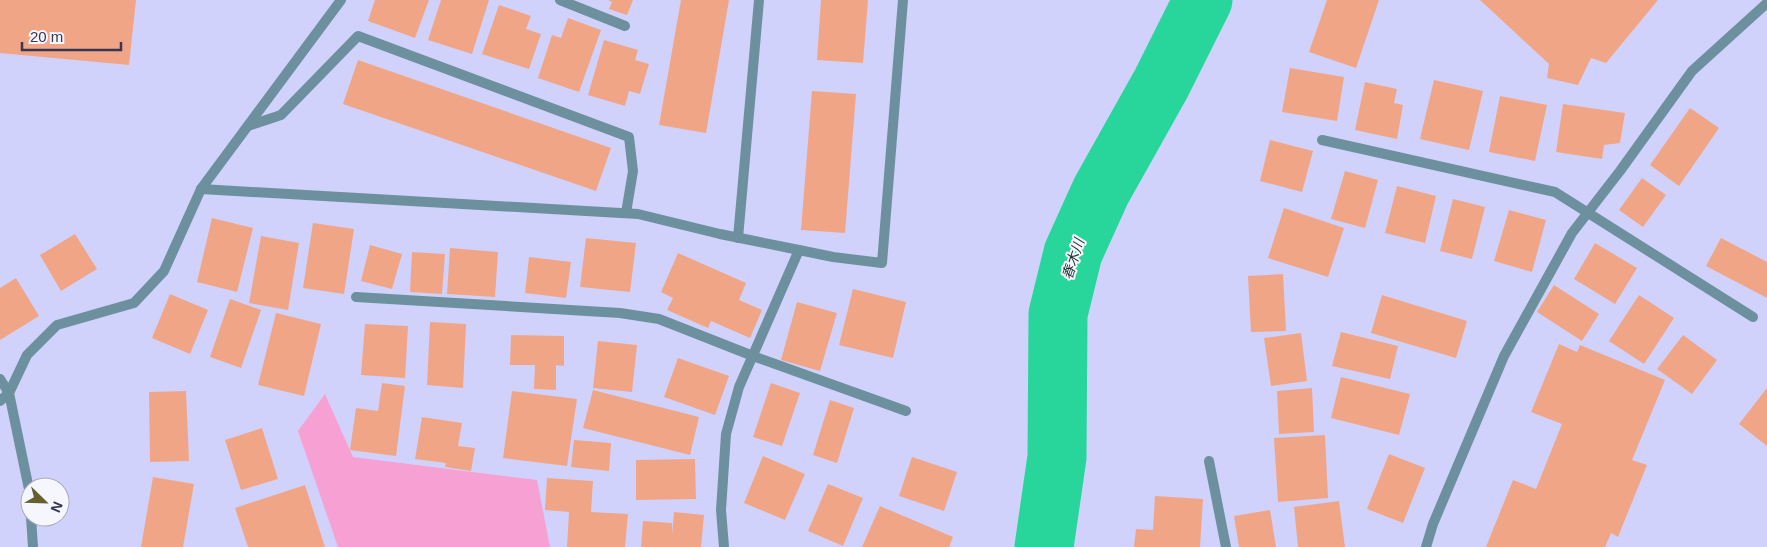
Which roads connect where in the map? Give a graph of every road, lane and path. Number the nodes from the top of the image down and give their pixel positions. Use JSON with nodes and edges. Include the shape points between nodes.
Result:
{"nodes":[{"id":1,"x":341,"y":0,"type":"edge"},
{"id":2,"x":560,"y":0,"type":"edge"},
{"id":3,"x":760,"y":0,"type":"edge"},
{"id":4,"x":903,"y":0,"type":"edge"},
{"id":5,"x":1767,"y":3,"type":"edge"},
{"id":6,"x":625,"y":26,"type":"dead end"},
{"id":7,"x":248,"y":126,"type":"junction"},
{"id":8,"x":1322,"y":140,"type":"dead end"},
{"id":9,"x":201,"y":189,"type":"junction"},
{"id":10,"x":626,"y":213,"type":"junction"},
{"id":11,"x":1587,"y":214,"type":"junction"},
{"id":12,"x":738,"y":238,"type":"junction"},
{"id":13,"x":799,"y":250,"type":"junction"},
{"id":14,"x":356,"y":297,"type":"dead end"},
{"id":15,"x":1753,"y":318,"type":"dead end"},
{"id":16,"x":753,"y":356,"type":"junction"},
{"id":17,"x":0,"y":379,"type":"edge"},
{"id":18,"x":10,"y":393,"type":"junction"},
{"id":19,"x":0,"y":401,"type":"edge"},
{"id":20,"x":906,"y":411,"type":"dead end"},
{"id":21,"x":1208,"y":461,"type":"dead end"},
{"id":22,"x":27,"y":477,"type":"edge"},
{"id":23,"x":32,"y":527,"type":"edge"},
{"id":24,"x":33,"y":547,"type":"edge"},
{"id":25,"x":724,"y":547,"type":"edge"},
{"id":26,"x":1226,"y":547,"type":"edge"},
{"id":27,"x":1426,"y":547,"type":"edge"}],
"edges":[{"from":1,"to":7,"type":"street"},
{"from":2,"to":6,"type":"street"},
{"from":3,"to":12,"type":"street"},
{"from":4,"to":13,"type":"street","via":[[882,263]]},
{"from":5,"to":11,"type":"street","via":[[1692,70]]},
{"from":7,"to":9,"type":"street"},
{"from":7,"to":10,"type":"street","via":[[281,115],[358,36],[630,137],[633,171]]},
{"from":8,"to":11,"type":"street","via":[[1555,192]]},
{"from":9,"to":10,"type":"street"},
{"from":9,"to":18,"type":"street","via":[[164,271],[134,303],[57,324],[27,355]]},
{"from":10,"to":12,"type":"street"},
{"from":11,"to":15,"type":"street"},
{"from":11,"to":27,"type":"street","via":[[1572,233],[1504,356]]},
{"from":12,"to":13,"type":"street"},
{"from":13,"to":16,"type":"street"},
{"from":14,"to":16,"type":"street","via":[[620,313],[659,319]]},
{"from":16,"to":20,"type":"street"},
{"from":16,"to":25,"type":"street","via":[[739,387],[726,434],[720,510]]},
{"from":17,"to":18,"type":"street"},
{"from":18,"to":19,"type":"street"},
{"from":18,"to":22,"type":"street"},
{"from":21,"to":26,"type":"street"},
{"from":23,"to":24,"type":"street"}]}
